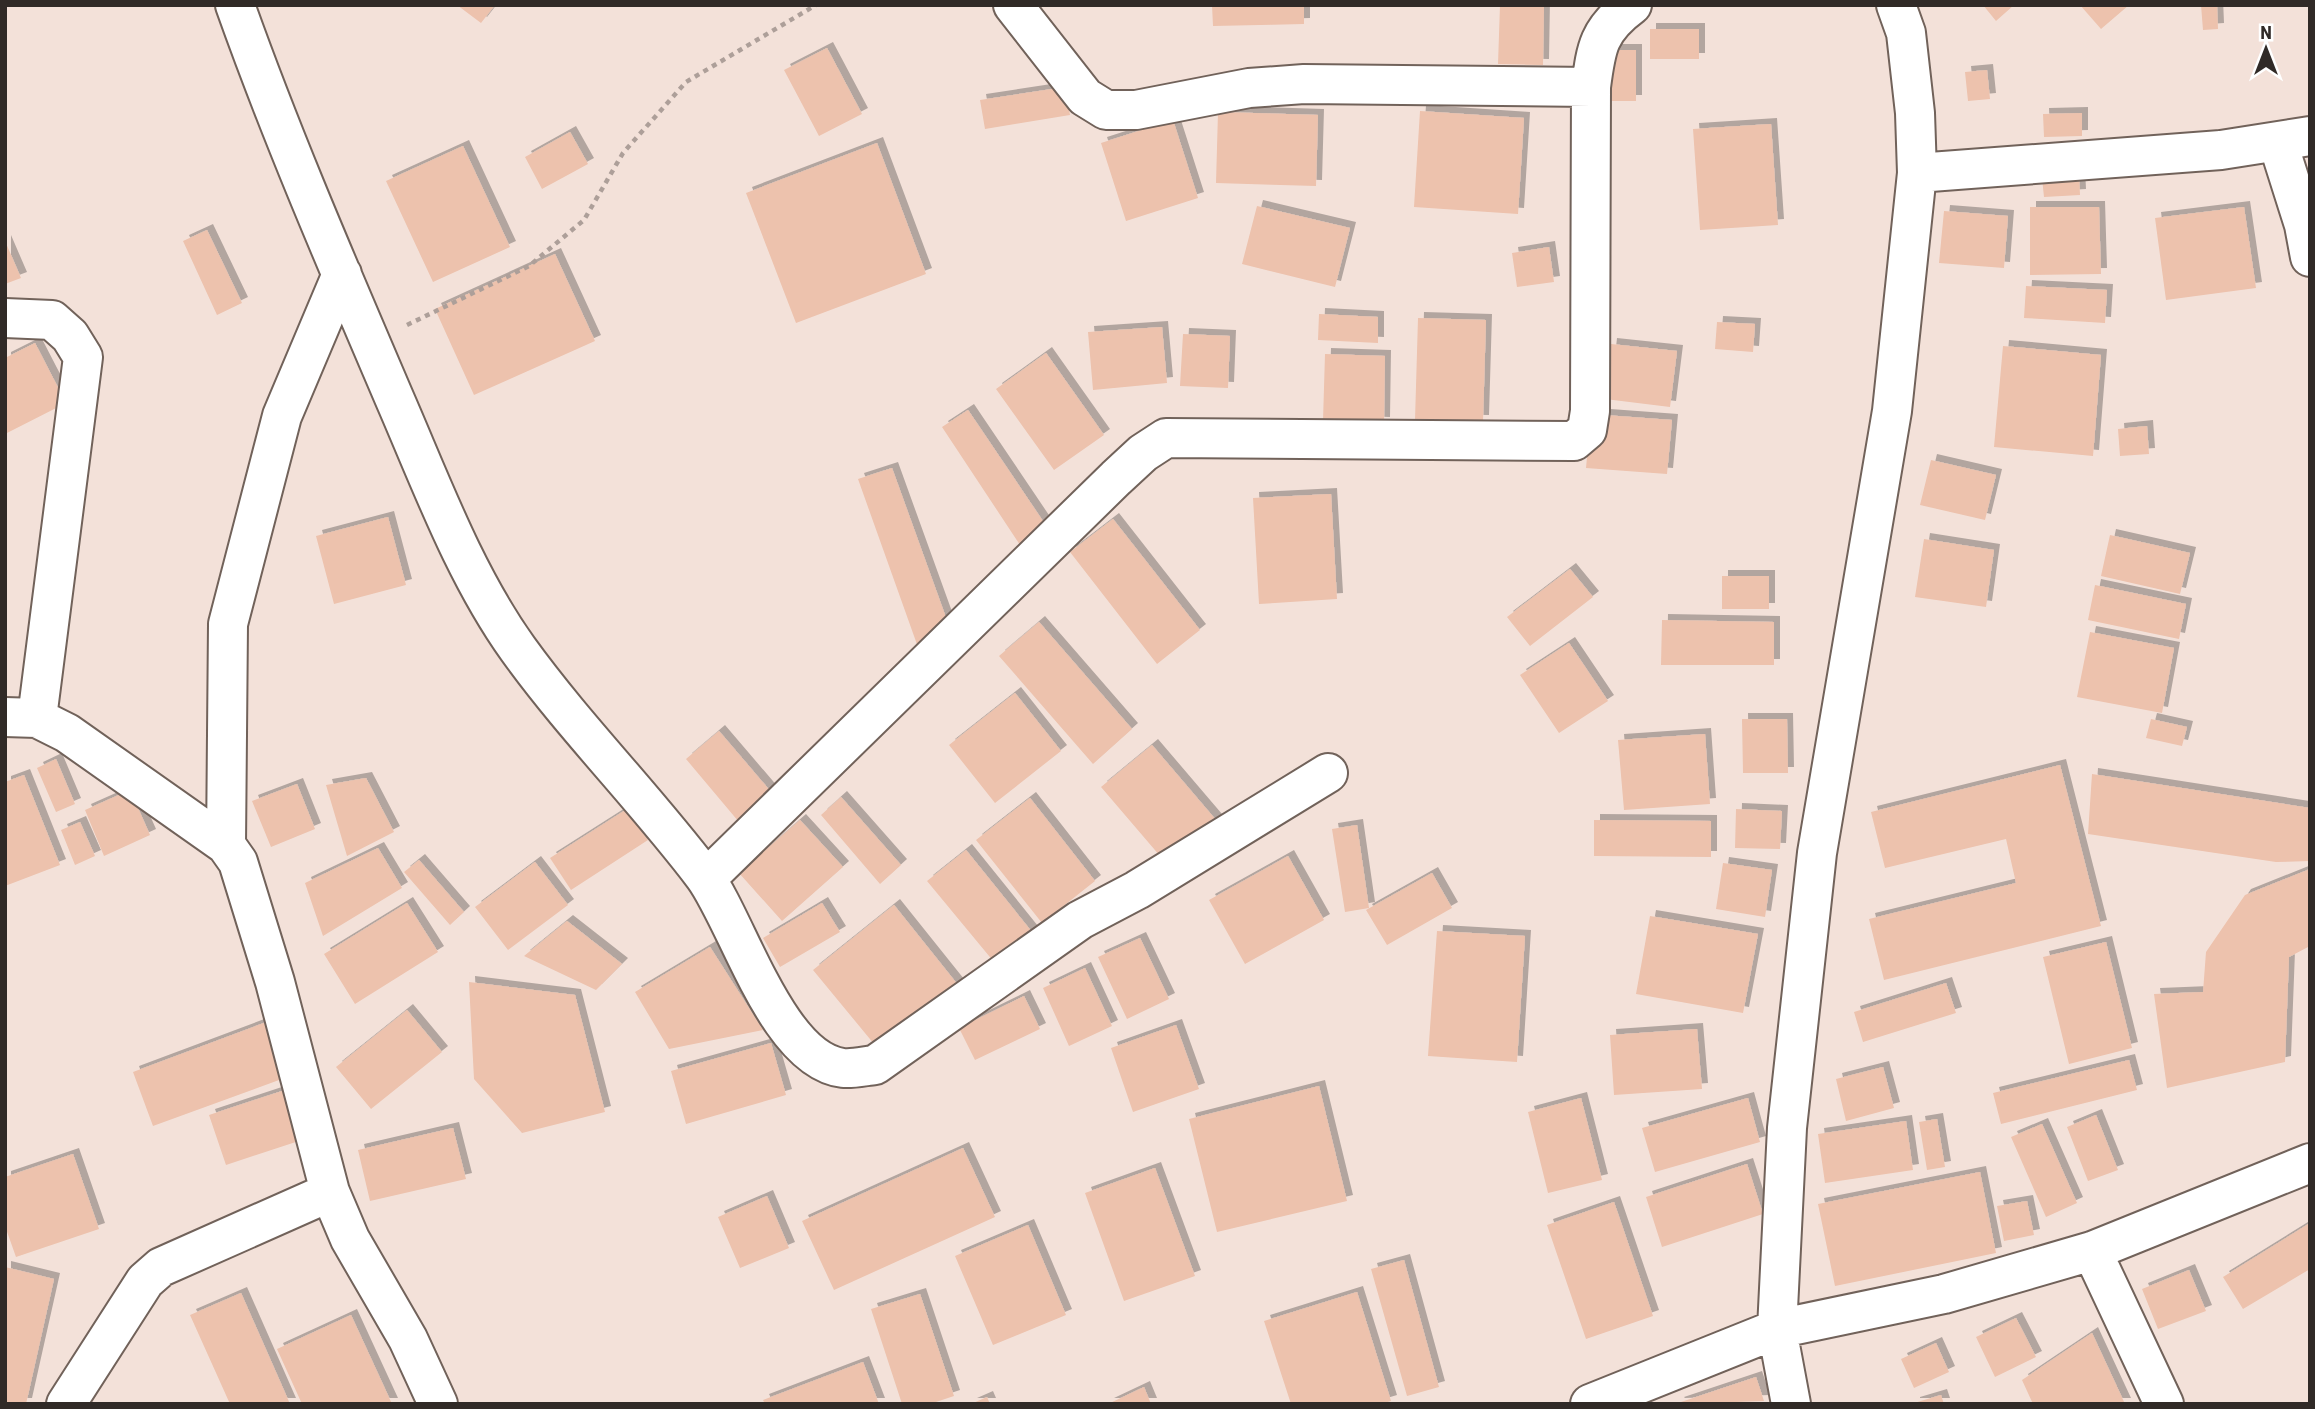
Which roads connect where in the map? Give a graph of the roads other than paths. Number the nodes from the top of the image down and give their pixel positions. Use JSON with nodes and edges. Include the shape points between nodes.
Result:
{"nodes":[{"id":1,"x":235,"y":5,"type":"edge"},
{"id":2,"x":1013,"y":5,"type":"edge"},
{"id":3,"x":1632,"y":5,"type":"edge"},
{"id":4,"x":1896,"y":5,"type":"edge"},
{"id":5,"x":1591,"y":87,"type":"junction"},
{"id":6,"x":2294,"y":140,"type":"edge"},
{"id":7,"x":1917,"y":173,"type":"junction"},
{"id":8,"x":2310,"y":257,"type":"edge"},
{"id":9,"x":342,"y":274,"type":"junction"},
{"id":10,"x":5,"y":318,"type":"edge"},
{"id":11,"x":21,"y":717,"type":"edge"},
{"id":12,"x":1328,"y":774,"type":"dead end"},
{"id":13,"x":226,"y":845,"type":"junction"},
{"id":14,"x":706,"y":879,"type":"junction"},
{"id":15,"x":2310,"y":1163,"type":"edge"},
{"id":16,"x":330,"y":1192,"type":"junction"},
{"id":17,"x":2092,"y":1251,"type":"junction"},
{"id":18,"x":1777,"y":1329,"type":"junction"},
{"id":19,"x":66,"y":1404,"type":"edge"},
{"id":20,"x":439,"y":1404,"type":"edge"},
{"id":21,"x":1590,"y":1404,"type":"edge"},
{"id":22,"x":1791,"y":1404,"type":"edge"},
{"id":23,"x":2164,"y":1404,"type":"edge"}],
"edges":[{"from":1,"to":9,"type":"street","via":[[271,106]]},
{"from":2,"to":5,"type":"street","via":[[1085,97],[1106,110],[1136,110],[1249,88],[1304,84]]},
{"from":3,"to":5,"type":"street","via":[[1615,17],[1596,44]]},
{"from":4,"to":7,"type":"street","via":[[1906,33]]},
{"from":5,"to":14,"type":"street","via":[[1587,430],[1574,441],[1166,438],[1116,478]]},
{"from":6,"to":7,"type":"street"},
{"from":6,"to":8,"type":"street"},
{"from":7,"to":18,"type":"street","via":[[1892,411],[1817,853],[1787,1128]]},
{"from":9,"to":13,"type":"street","via":[[282,416],[228,624]]},
{"from":9,"to":14,"type":"street","via":[[444,512],[517,647]]},
{"from":10,"to":11,"type":"street","via":[[52,320],[70,336],[83,357]]},
{"from":11,"to":13,"type":"street","via":[[67,733]]},
{"from":12,"to":14,"type":"street","via":[[1138,890],[1080,920],[875,1065],[842,1068],[820,1060],[790,1031],[751,971]]},
{"from":13,"to":16,"type":"street","via":[[245,881]]},
{"from":15,"to":17,"type":"street"},
{"from":16,"to":19,"type":"street","via":[[162,1267],[145,1281]]},
{"from":16,"to":20,"type":"street","via":[[350,1239],[408,1339]]},
{"from":17,"to":18,"type":"street","via":[[1944,1294]]},
{"from":17,"to":23,"type":"street"},
{"from":18,"to":21,"type":"street"},
{"from":18,"to":22,"type":"street"}]}
